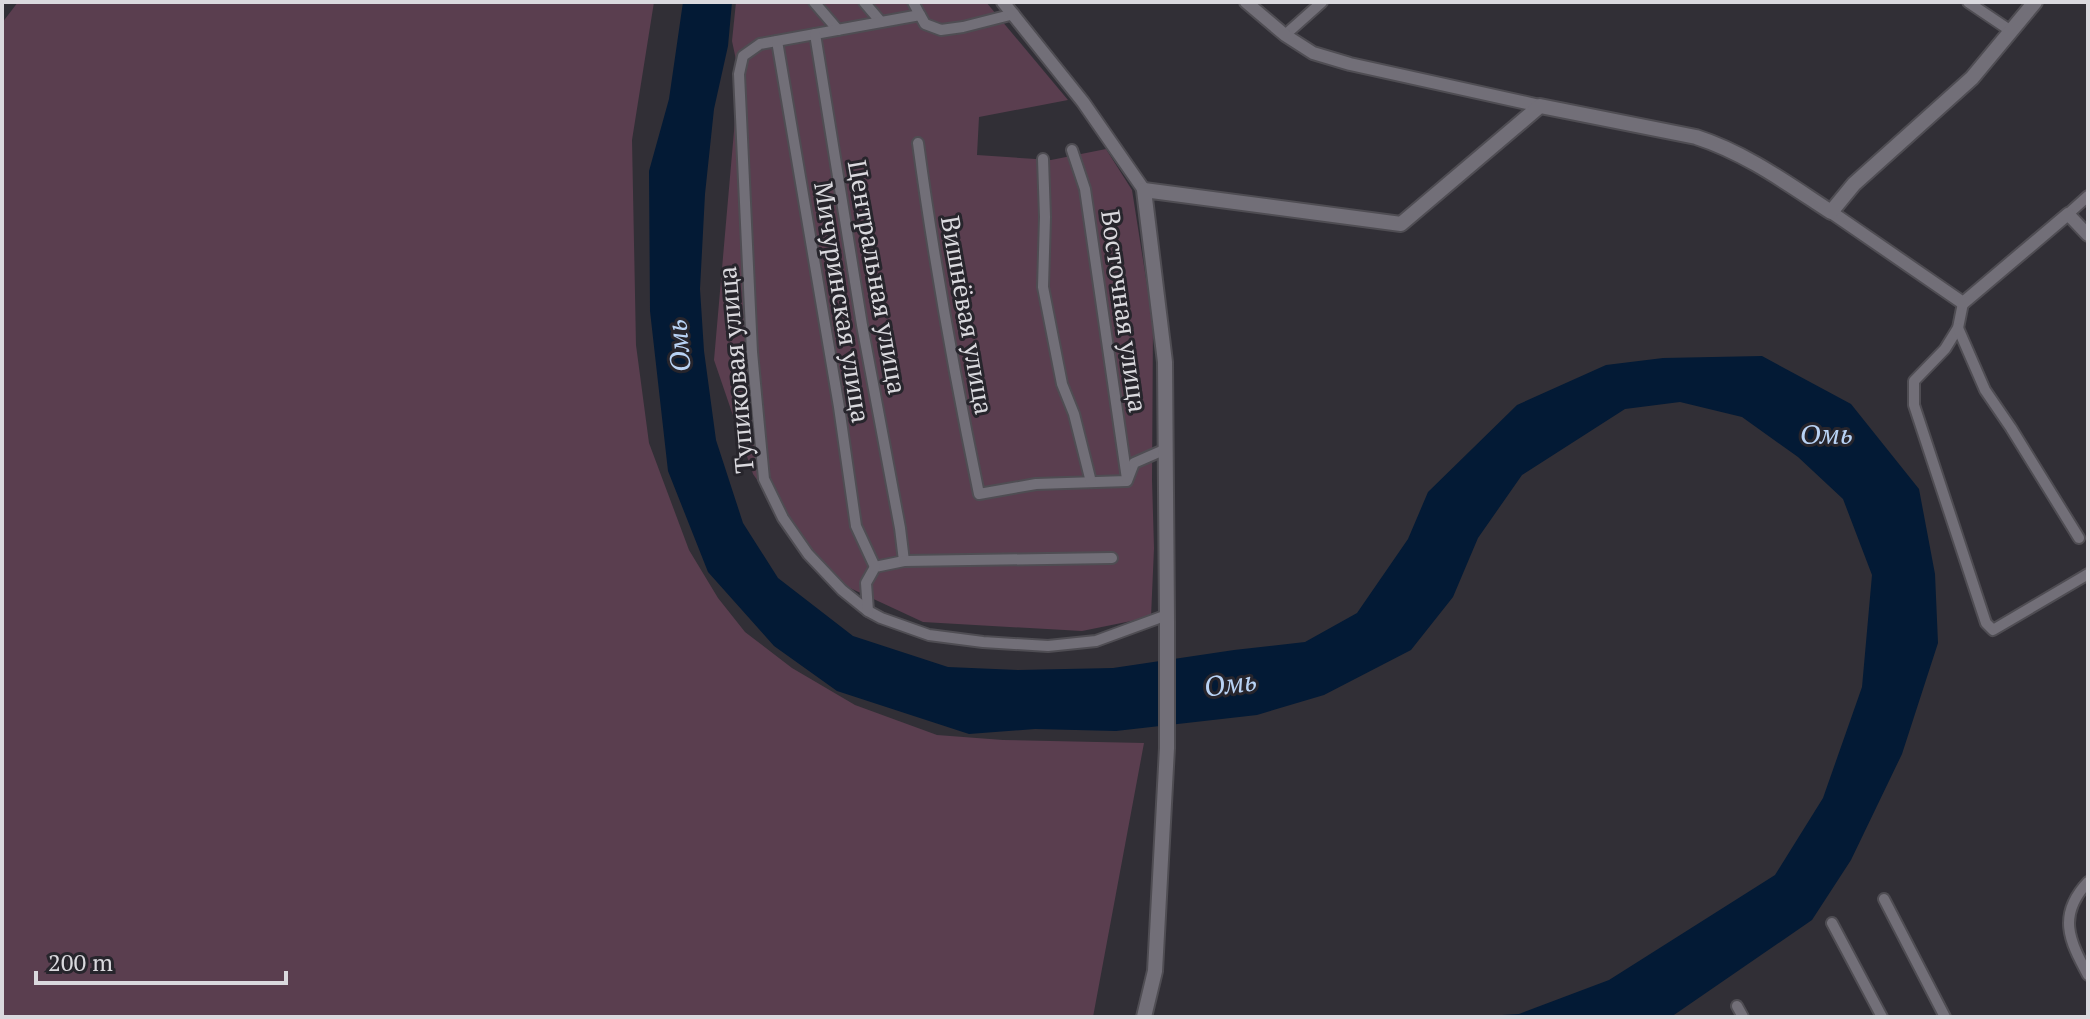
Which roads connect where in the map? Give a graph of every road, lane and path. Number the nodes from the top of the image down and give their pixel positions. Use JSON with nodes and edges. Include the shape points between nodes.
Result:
{"nodes":[{"id":1,"x":814,"y":2,"type":"edge"},
{"id":2,"x":864,"y":2,"type":"edge"},
{"id":3,"x":913,"y":2,"type":"edge"},
{"id":4,"x":1003,"y":2,"type":"edge"},
{"id":5,"x":1246,"y":2,"type":"edge"},
{"id":6,"x":1322,"y":2,"type":"edge"},
{"id":7,"x":1968,"y":2,"type":"edge"},
{"id":8,"x":2035,"y":2,"type":"edge"},
{"id":9,"x":1014,"y":14,"type":"junction"},
{"id":10,"x":920,"y":15,"type":"junction"},
{"id":11,"x":881,"y":22,"type":"junction"},
{"id":12,"x":838,"y":30,"type":"junction"},
{"id":13,"x":2011,"y":31,"type":"junction"},
{"id":14,"x":815,"y":34,"type":"junction"},
{"id":15,"x":1285,"y":35,"type":"junction"},
{"id":16,"x":777,"y":41,"type":"junction"},
{"id":17,"x":1540,"y":106,"type":"junction"},
{"id":18,"x":918,"y":143,"type":"dead end"},
{"id":19,"x":1072,"y":150,"type":"dead end"},
{"id":20,"x":1043,"y":159,"type":"dead end"},
{"id":21,"x":1144,"y":190,"type":"junction"},
{"id":22,"x":2088,"y":196,"type":"edge"},
{"id":23,"x":1831,"y":212,"type":"junction"},
{"id":24,"x":2068,"y":214,"type":"junction"},
{"id":25,"x":2088,"y":235,"type":"edge"},
{"id":26,"x":1963,"y":303,"type":"junction"},
{"id":27,"x":1958,"y":328,"type":"junction"},
{"id":28,"x":1166,"y":449,"type":"junction"},
{"id":29,"x":1127,"y":481,"type":"junction"},
{"id":30,"x":1091,"y":482,"type":"junction"},
{"id":31,"x":2079,"y":538,"type":"dead end"},
{"id":32,"x":1112,"y":558,"type":"dead end"},
{"id":33,"x":904,"y":561,"type":"junction"},
{"id":34,"x":875,"y":567,"type":"junction"},
{"id":35,"x":2088,"y":574,"type":"edge"},
{"id":36,"x":868,"y":611,"type":"junction"},
{"id":37,"x":1167,"y":618,"type":"junction"},
{"id":38,"x":2088,"y":882,"type":"edge"},
{"id":39,"x":1884,"y":899,"type":"dead end"},
{"id":40,"x":1832,"y":923,"type":"dead end"},
{"id":41,"x":2088,"y":975,"type":"edge"},
{"id":42,"x":1737,"y":1006,"type":"dead end"},
{"id":43,"x":1144,"y":1017,"type":"edge"},
{"id":44,"x":1743,"y":1017,"type":"edge"},
{"id":45,"x":1882,"y":1017,"type":"edge"},
{"id":46,"x":1945,"y":1017,"type":"edge"}],
"edges":[{"from":1,"to":12,"type":"street"},
{"from":2,"to":11,"type":"street"},
{"from":3,"to":10,"type":"street"},
{"from":4,"to":9,"type":"street"},
{"from":5,"to":15,"type":"street"},
{"from":6,"to":15,"type":"street"},
{"from":7,"to":13,"type":"street"},
{"from":8,"to":13,"type":"main road"},
{"from":9,"to":10,"type":"street","via":[[941,30],[925,24]]},
{"from":9,"to":21,"type":"street"},
{"from":10,"to":11,"type":"street"},
{"from":11,"to":12,"type":"street"},
{"from":12,"to":14,"type":"street"},
{"from":13,"to":23,"type":"main road","via":[[1972,78],[1854,184]]},
{"from":14,"to":16,"type":"street"},
{"from":14,"to":33,"type":"street","name":"Центральная улица"},
{"from":15,"to":17,"type":"street","via":[[1313,53],[1350,64]]},
{"from":16,"to":34,"type":"street","name":"Мичуринская улица","via":[[856,526]]},
{"from":16,"to":36,"type":"street","name":"Тупиковая улица","via":[[760,44],[743,56],[739,74],[752,352],[764,479],[808,554]]},
{"from":17,"to":21,"type":"main road","via":[[1401,224]]},
{"from":17,"to":23,"type":"main road","via":[[1714,142]]},
{"from":18,"to":30,"type":"street","name":"Вишнёвая улица","via":[[979,494]]},
{"from":19,"to":29,"type":"street","name":"Восточная улица","via":[[1085,189]]},
{"from":20,"to":30,"type":"street","via":[[1043,287],[1062,384]]},
{"from":21,"to":28,"type":"main road","via":[[1165,362]]},
{"from":22,"to":24,"type":"street"},
{"from":23,"to":26,"type":"street"},
{"from":24,"to":25,"type":"street"},
{"from":24,"to":26,"type":"street"},
{"from":26,"to":27,"type":"street"},
{"from":27,"to":31,"type":"street","via":[[1985,390]]},
{"from":27,"to":35,"type":"street","via":[[1914,381],[1914,405],[1986,623],[1993,630]]},
{"from":28,"to":29,"type":"street","via":[[1134,463]]},
{"from":28,"to":37,"type":"main road"},
{"from":29,"to":30,"type":"street"},
{"from":32,"to":33,"type":"street"},
{"from":33,"to":34,"type":"street"},
{"from":34,"to":36,"type":"street","via":[[866,583]]},
{"from":36,"to":37,"type":"street","name":"Тупиковая улица","via":[[929,635],[1048,646],[1096,641]]},
{"from":37,"to":43,"type":"main road","via":[[1167,748],[1155,971]]},
{"from":38,"to":41,"type":"street","via":[[2077,893],[2068,919],[2069,938]]},
{"from":39,"to":46,"type":"street"},
{"from":40,"to":45,"type":"street"},
{"from":42,"to":44,"type":"street"}]}
